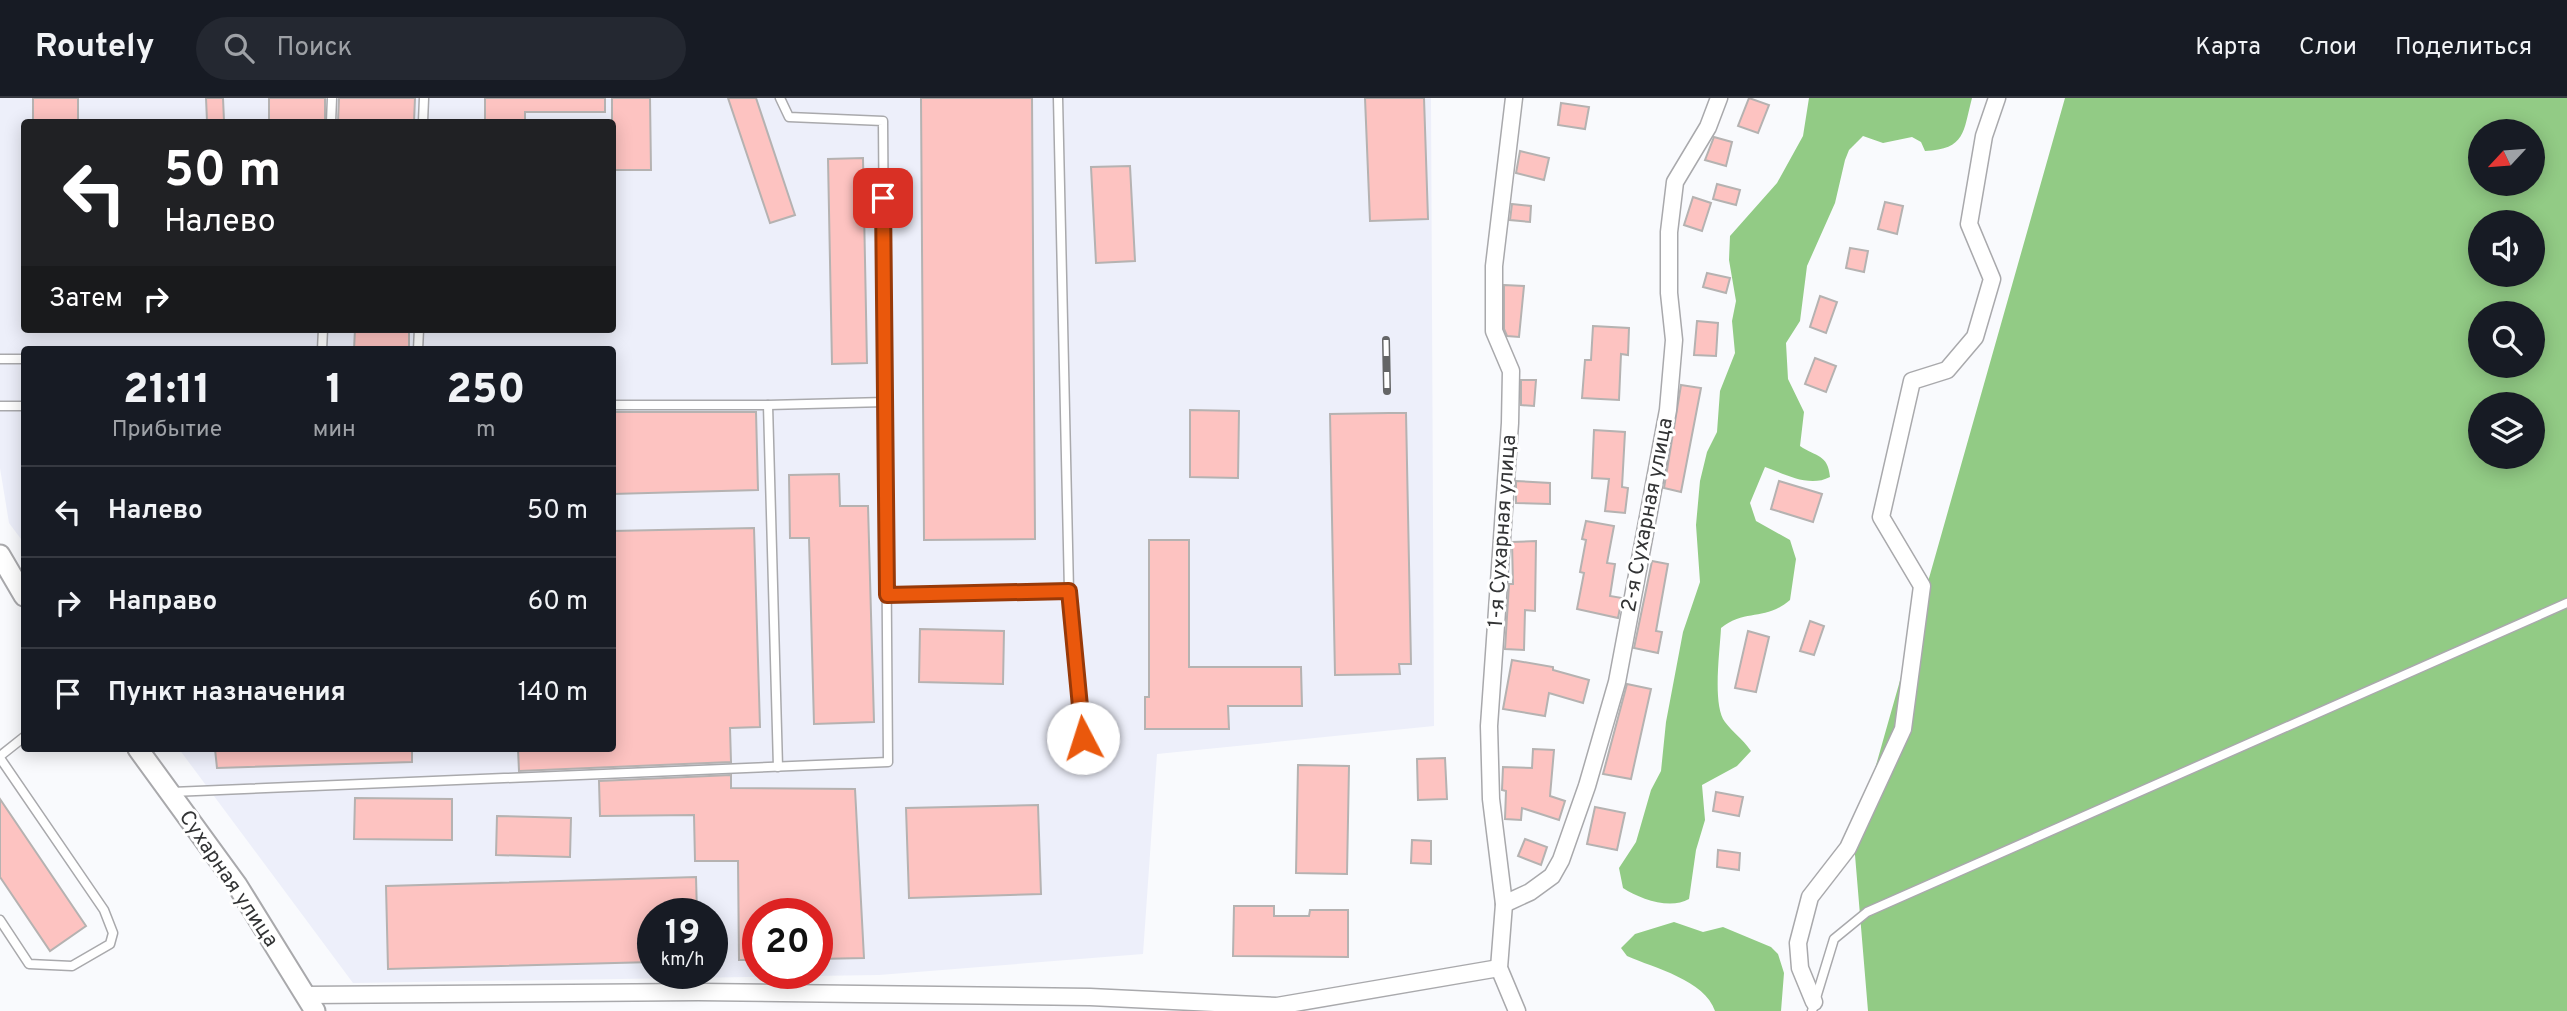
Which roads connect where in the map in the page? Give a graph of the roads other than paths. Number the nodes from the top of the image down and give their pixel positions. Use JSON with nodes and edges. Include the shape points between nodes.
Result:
{"nodes":[{"id":1,"x":331,"y":98,"type":"edge"},
{"id":2,"x":424,"y":98,"type":"edge"},
{"id":3,"x":780,"y":98,"type":"edge"},
{"id":4,"x":1058,"y":98,"type":"edge"},
{"id":5,"x":1514,"y":98,"type":"edge"},
{"id":6,"x":1718,"y":98,"type":"edge"},
{"id":7,"x":1997,"y":98,"type":"edge"},
{"id":8,"x":331,"y":119,"type":"edge"},
{"id":9,"x":423,"y":119,"type":"edge"},
{"id":10,"x":0,"y":359,"type":"edge"},
{"id":11,"x":21,"y":359,"type":"edge"},
{"id":12,"x":885,"y":402,"type":"junction"},
{"id":13,"x":616,"y":405,"type":"edge"},
{"id":14,"x":768,"y":405,"type":"junction"},
{"id":15,"x":0,"y":406,"type":"edge"},
{"id":16,"x":21,"y":406,"type":"edge"},
{"id":17,"x":0,"y":555,"type":"edge"},
{"id":18,"x":21,"y":591,"type":"edge"},
{"id":19,"x":1069,"y":591,"type":"junction"},
{"id":20,"x":887,"y":595,"type":"junction"},
{"id":21,"x":2567,"y":603,"type":"edge"},
{"id":22,"x":1083,"y":738,"type":"dead end"},
{"id":23,"x":21,"y":740,"type":"edge"},
{"id":24,"x":140,"y":752,"type":"edge"},
{"id":25,"x":0,"y":757,"type":"edge"},
{"id":26,"x":778,"y":767,"type":"junction"},
{"id":27,"x":169,"y":792,"type":"junction"},
{"id":28,"x":1504,"y":904,"type":"junction"},
{"id":29,"x":0,"y":920,"type":"edge"},
{"id":30,"x":1499,"y":968,"type":"junction"},
{"id":31,"x":310,"y":1003,"type":"edge"},
{"id":32,"x":1090,"y":1004,"type":"edge"},
{"id":33,"x":1813,"y":1007,"type":"edge"},
{"id":34,"x":1278,"y":1009,"type":"edge"},
{"id":35,"x":1517,"y":1011,"type":"edge"}],
"edges":[{"from":1,"to":8,"type":"lane"},
{"from":2,"to":9,"type":"lane"},
{"from":3,"to":12,"type":"lane","via":[[789,117],[883,121]]},
{"from":4,"to":19,"type":"lane"},
{"from":5,"to":28,"type":"street","name":"1-я Сухарная улица","via":[[1494,266],[1494,331],[1511,371],[1489,726],[1491,799]]},
{"from":6,"to":28,"type":"street","name":"2-я Сухарная улица","via":[[1708,127],[1675,182],[1669,293],[1674,340],[1668,410],[1617,682],[1561,860],[1552,876]]},
{"from":7,"to":33,"type":"street","via":[[1984,136],[1969,224],[1992,279],[1975,337],[1947,370],[1912,381],[1881,517],[1922,586],[1903,729],[1848,848],[1810,897],[1798,943],[1800,968]]},
{"from":10,"to":11,"type":"lane"},
{"from":12,"to":14,"type":"lane"},
{"from":12,"to":20,"type":"lane"},
{"from":13,"to":14,"type":"lane"},
{"from":14,"to":26,"type":"lane"},
{"from":15,"to":16,"type":"lane"},
{"from":17,"to":18,"type":"street"},
{"from":19,"to":20,"type":"lane"},
{"from":19,"to":22,"type":"lane"},
{"from":20,"to":26,"type":"lane","via":[[888,762]]},
{"from":21,"to":33,"type":"lane","via":[[1867,912],[1833,939]]},
{"from":23,"to":25,"type":"lane"},
{"from":24,"to":27,"type":"street","name":"Сухарная улица"},
{"from":25,"to":29,"type":"lane","via":[[104,910],[113,933],[110,944],[72,967],[29,964]]},
{"from":26,"to":27,"type":"lane"},
{"from":27,"to":31,"type":"street","name":"Сухарная улица","via":[[237,885]]},
{"from":28,"to":30,"type":"street","name":"1-я Сухарная улица"},
{"from":30,"to":34,"type":"street"},
{"from":30,"to":35,"type":"street"},
{"from":31,"to":32,"type":"street","via":[[698,992]]},
{"from":32,"to":34,"type":"street"}]}
